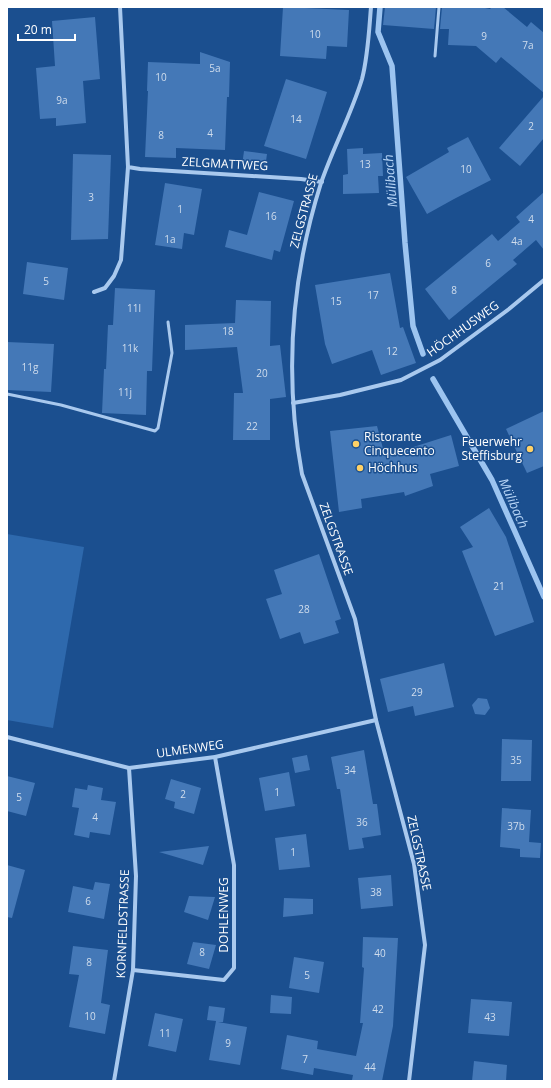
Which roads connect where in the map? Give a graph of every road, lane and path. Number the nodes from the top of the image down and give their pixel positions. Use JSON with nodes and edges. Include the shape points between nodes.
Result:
{"nodes":[{"id":1,"x":120,"y":7,"type":"edge"},
{"id":2,"x":371,"y":7,"type":"edge"},
{"id":3,"x":440,"y":7,"type":"edge"},
{"id":4,"x":435,"y":56,"type":"dead end"},
{"id":5,"x":128,"y":167,"type":"junction"},
{"id":6,"x":322,"y":182,"type":"junction"},
{"id":7,"x":544,"y":280,"type":"edge"},
{"id":8,"x":94,"y":292,"type":"dead end"},
{"id":9,"x":168,"y":322,"type":"dead end"},
{"id":10,"x":7,"y":394,"type":"edge"},
{"id":11,"x":293,"y":403,"type":"junction"},
{"id":12,"x":376,"y":720,"type":"junction"},
{"id":13,"x":7,"y":737,"type":"edge"},
{"id":14,"x":214,"y":758,"type":"junction"},
{"id":15,"x":129,"y":768,"type":"junction"},
{"id":16,"x":133,"y":970,"type":"junction"},
{"id":17,"x":114,"y":1081,"type":"edge"},
{"id":18,"x":409,"y":1081,"type":"edge"}],
"edges":[{"from":1,"to":5,"type":"street"},
{"from":2,"to":6,"type":"street","name":"ZELGSTRASSE","via":[[362,78]]},
{"from":3,"to":4,"type":"lane"},
{"from":5,"to":6,"type":"street","name":"ZELGMATTWEG"},
{"from":5,"to":8,"type":"street","via":[[121,260],[105,288]]},
{"from":6,"to":11,"type":"street","name":"ZELGSTRASSE","via":[[309,225],[296,293],[293,324]]},
{"from":7,"to":11,"type":"street","name":"HÖCHHUSWEG","via":[[440,360],[400,380],[340,395]]},
{"from":9,"to":10,"type":"lane","via":[[172,353],[158,428],[155,432],[61,405]]},
{"from":11,"to":12,"type":"street","name":"ZELGSTRASSE","via":[[302,474],[355,618]]},
{"from":12,"to":14,"type":"street","name":"ULMENWEG"},
{"from":12,"to":18,"type":"street","name":"ZELGSTRASSE","via":[[414,864],[425,945]]},
{"from":13,"to":15,"type":"street","name":"ULMENWEG"},
{"from":14,"to":15,"type":"street","name":"ULMENWEG"},
{"from":14,"to":16,"type":"street","name":"DOHLENWEG","via":[[234,865],[234,968],[224,980]]},
{"from":15,"to":16,"type":"street","name":"KORNFELDSTRASSE","via":[[136,876]]},
{"from":16,"to":17,"type":"street","name":"KORNFELDSTRASSE"}]}
